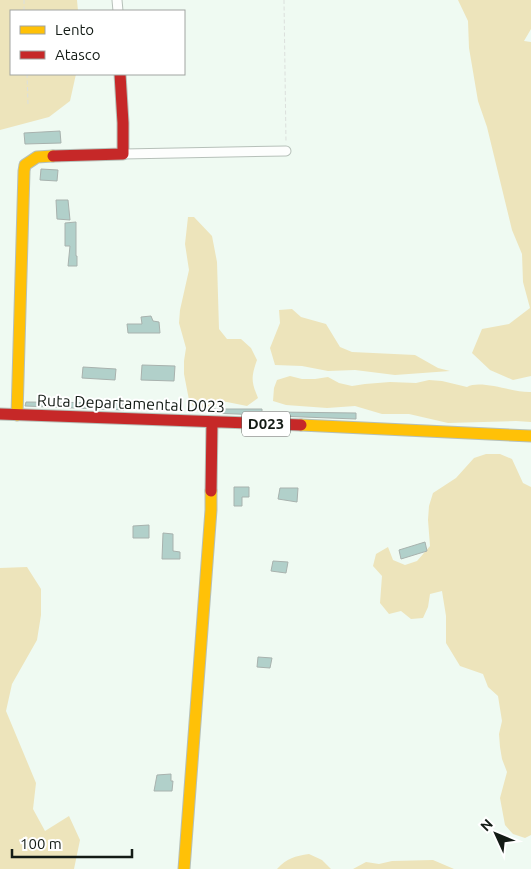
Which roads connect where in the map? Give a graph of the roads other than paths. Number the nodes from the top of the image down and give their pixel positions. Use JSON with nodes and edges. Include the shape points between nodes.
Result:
{"nodes":[{"id":1,"x":120,"y":75,"type":"edge"},
{"id":2,"x":286,"y":151,"type":"road end"},
{"id":3,"x":123,"y":154,"type":"junction"},
{"id":4,"x":0,"y":414,"type":"edge"},
{"id":5,"x":17,"y":415,"type":"junction"},
{"id":6,"x":212,"y":422,"type":"junction"},
{"id":7,"x":531,"y":436,"type":"edge"},
{"id":8,"x":184,"y":869,"type":"edge"}],
"edges":[{"from":1,"to":3,"type":"street"},
{"from":2,"to":3,"type":"street"},
{"from":3,"to":5,"type":"street","via":[[37,157],[25,164]]},
{"from":4,"to":5,"type":"street","name":"Ruta Departamental D023","number":"D023"},
{"from":5,"to":6,"type":"street","name":"Ruta Departamental D023","number":"D023"},
{"from":6,"to":7,"type":"street","name":"Ruta Departamental D023","number":"D023"},
{"from":6,"to":8,"type":"street","via":[[211,510]]}]}
